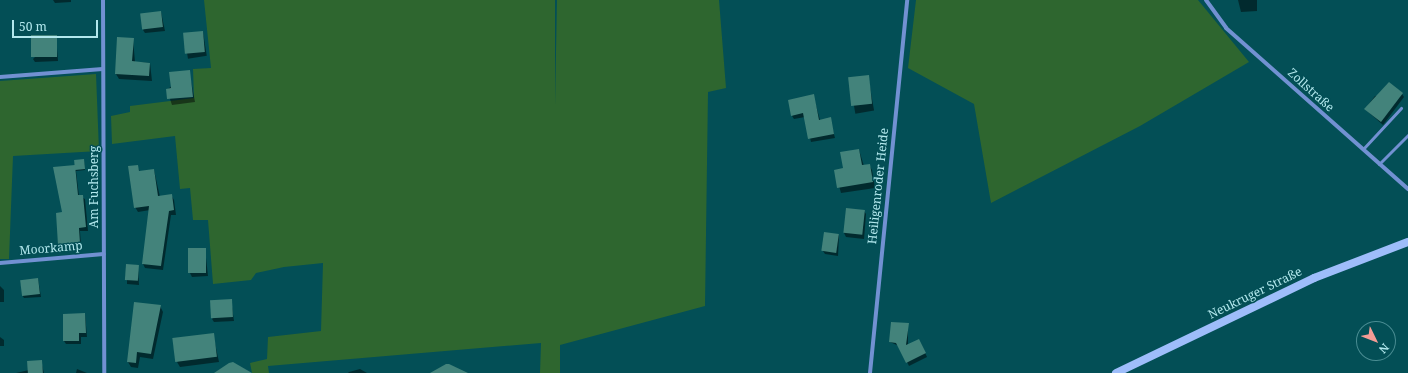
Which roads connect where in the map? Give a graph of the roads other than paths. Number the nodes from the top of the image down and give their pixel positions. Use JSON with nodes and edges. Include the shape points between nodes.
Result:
{"nodes":[{"id":1,"x":103,"y":0,"type":"edge"},
{"id":2,"x":906,"y":0,"type":"edge"},
{"id":3,"x":1206,"y":0,"type":"edge"},
{"id":4,"x":103,"y":69,"type":"junction"},
{"id":5,"x":0,"y":77,"type":"edge"},
{"id":6,"x":1401,"y":108,"type":"dead end"},
{"id":7,"x":1408,"y":135,"type":"edge"},
{"id":8,"x":1363,"y":149,"type":"junction"},
{"id":9,"x":1378,"y":164,"type":"junction"},
{"id":10,"x":1408,"y":189,"type":"edge"},
{"id":11,"x":1408,"y":242,"type":"edge"},
{"id":12,"x":104,"y":254,"type":"junction"},
{"id":13,"x":0,"y":263,"type":"edge"},
{"id":14,"x":104,"y":373,"type":"edge"},
{"id":15,"x":870,"y":373,"type":"edge"},
{"id":16,"x":1116,"y":373,"type":"edge"}],
"edges":[{"from":1,"to":4,"type":"street","name":"Am Fuchsberg"},
{"from":2,"to":15,"type":"street","name":"Heiligenroder Heide"},
{"from":3,"to":8,"type":"street","name":"Zollstraße","via":[[1226,28]]},
{"from":4,"to":5,"type":"street"},
{"from":4,"to":12,"type":"street","name":"Am Fuchsberg"},
{"from":6,"to":8,"type":"lane"},
{"from":7,"to":9,"type":"lane"},
{"from":8,"to":9,"type":"street","name":"Zollstraße"},
{"from":9,"to":10,"type":"street","name":"Zollstraße"},
{"from":11,"to":16,"type":"street","name":"Neukruger Straße","via":[[1314,278]]},
{"from":12,"to":13,"type":"street","name":"Moorkamp"},
{"from":12,"to":14,"type":"street","name":"Am Fuchsberg"}]}
